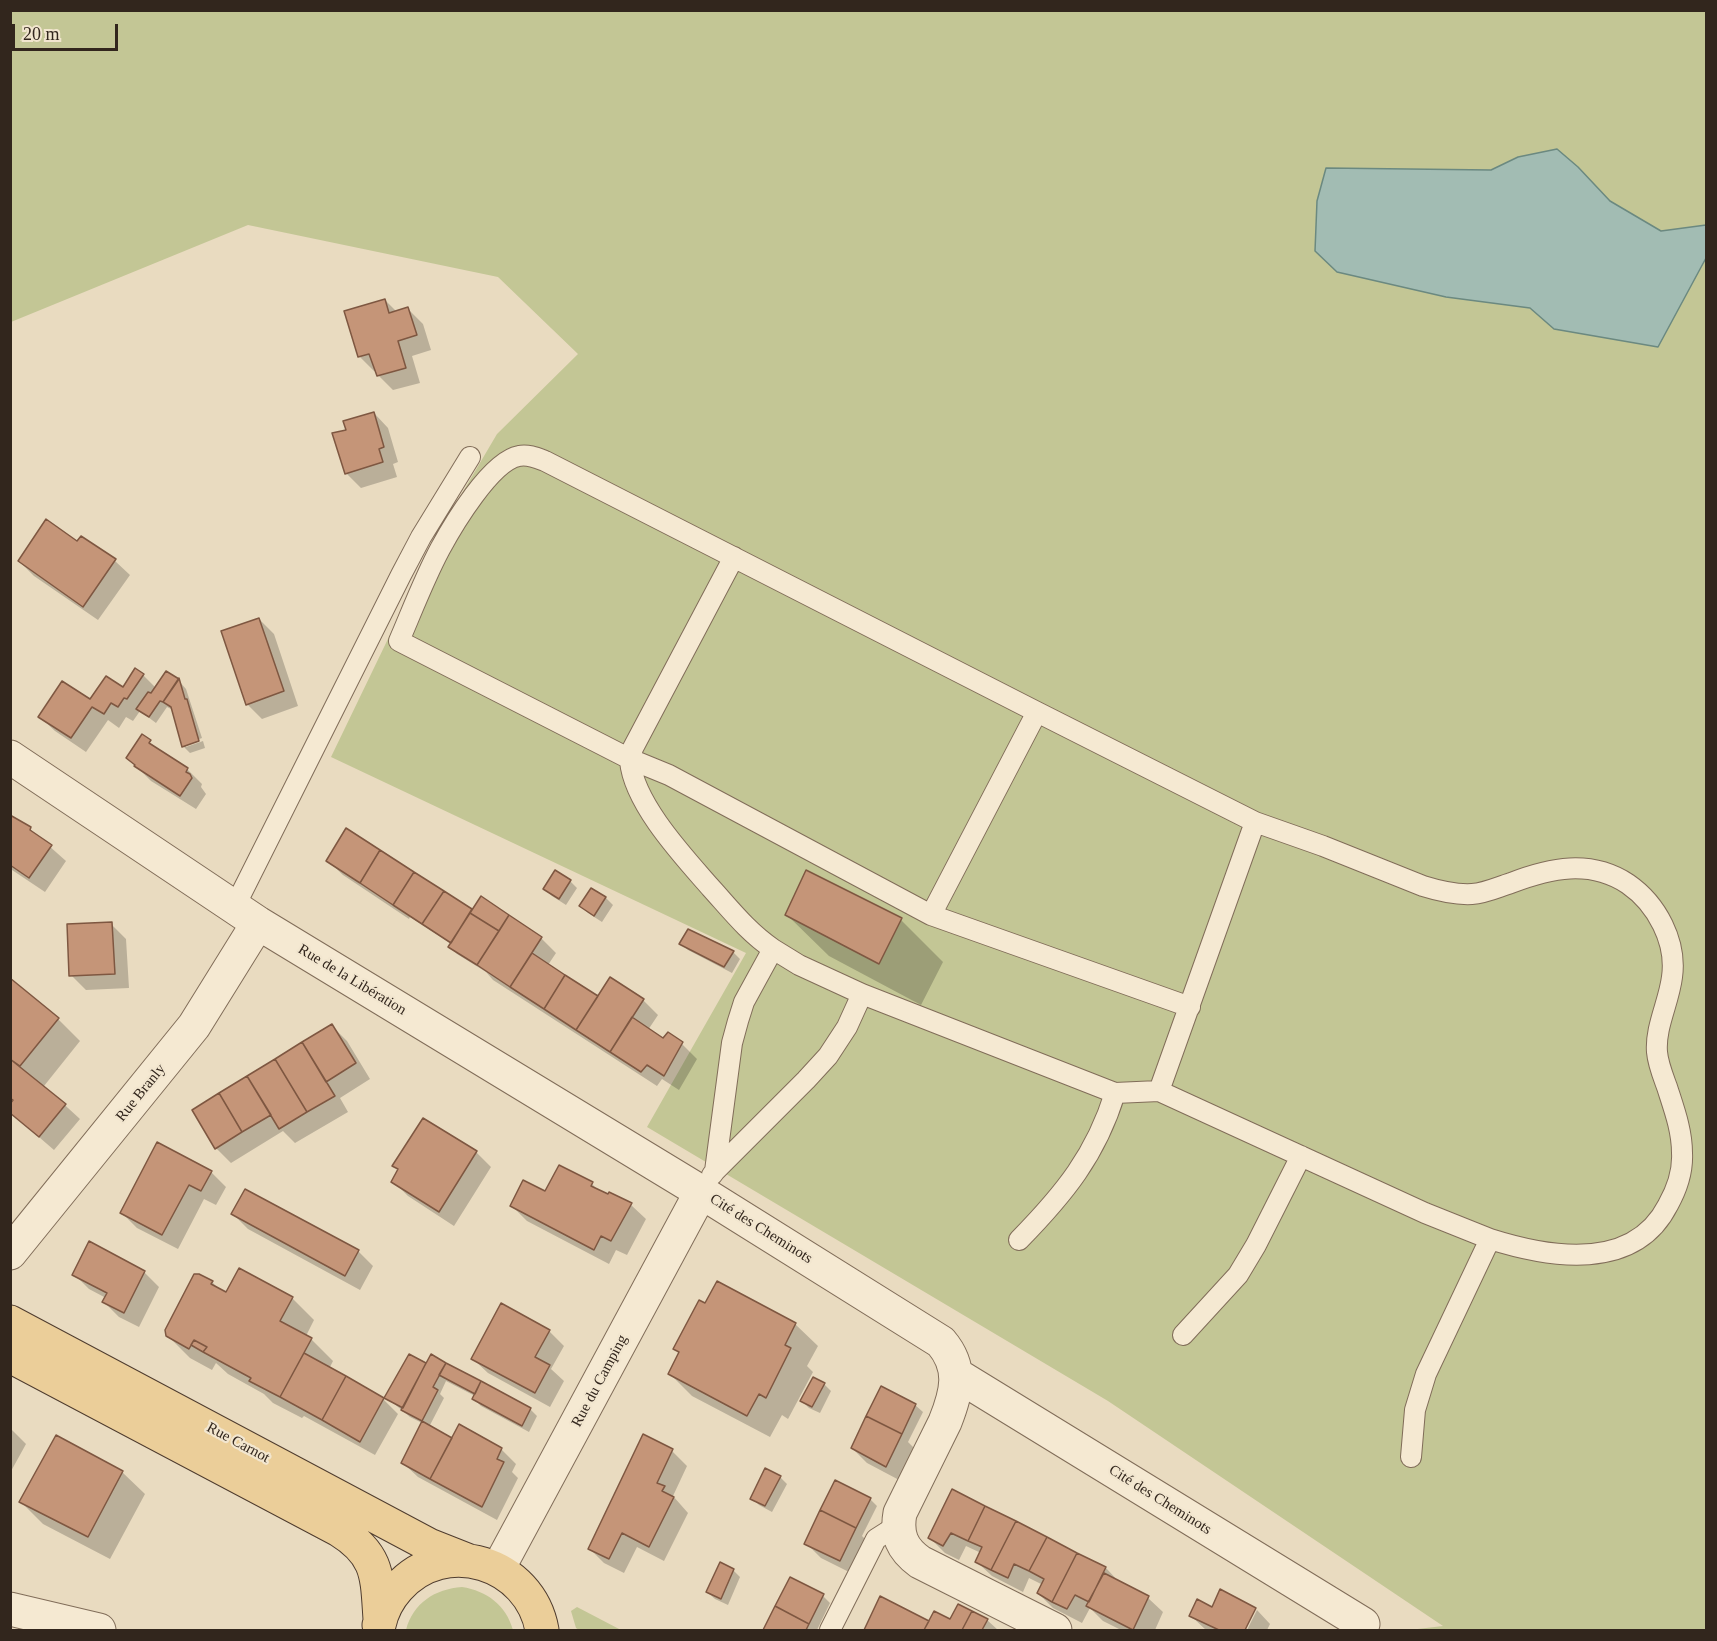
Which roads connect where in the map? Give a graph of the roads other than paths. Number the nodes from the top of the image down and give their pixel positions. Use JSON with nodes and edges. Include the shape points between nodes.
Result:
{"nodes":[{"id":1,"x":470,"y":457,"type":"dead end"},
{"id":2,"x":734,"y":557,"type":"junction"},
{"id":3,"x":1036,"y":712,"type":"junction"},
{"id":4,"x":10,"y":757,"type":"edge"},
{"id":5,"x":630,"y":759,"type":"junction"},
{"id":6,"x":1255,"y":822,"type":"junction"},
{"id":7,"x":246,"y":915,"type":"junction"},
{"id":8,"x":931,"y":915,"type":"junction"},
{"id":9,"x":773,"y":949,"type":"junction"},
{"id":10,"x":862,"y":994,"type":"junction"},
{"id":11,"x":1190,"y":1007,"type":"junction"},
{"id":12,"x":1159,"y":1091,"type":"junction"},
{"id":13,"x":1115,"y":1093,"type":"junction"},
{"id":14,"x":1301,"y":1156,"type":"junction"},
{"id":15,"x":708,"y":1182,"type":"junction"},
{"id":16,"x":1490,"y":1239,"type":"junction"},
{"id":17,"x":1019,"y":1240,"type":"dead end"},
{"id":18,"x":10,"y":1253,"type":"edge"},
{"id":19,"x":10,"y":1322,"type":"edge"},
{"id":20,"x":1183,"y":1335,"type":"dead end"},
{"id":21,"x":10,"y":1356,"type":"edge"},
{"id":22,"x":957,"y":1375,"type":"junction"},
{"id":23,"x":1411,"y":1457,"type":"dead end"},
{"id":24,"x":898,"y":1525,"type":"junction"},
{"id":25,"x":467,"y":1560,"type":"junction"},
{"id":26,"x":498,"y":1569,"type":"junction"},
{"id":27,"x":10,"y":1609,"type":"edge"},
{"id":28,"x":47,"y":1624,"type":"edge"},
{"id":29,"x":1363,"y":1624,"type":"dead end"},
{"id":30,"x":379,"y":1625,"type":"edge"},
{"id":31,"x":546,"y":1626,"type":"edge"},
{"id":32,"x":99,"y":1630,"type":"edge"},
{"id":33,"x":830,"y":1630,"type":"edge"},
{"id":34,"x":1055,"y":1630,"type":"edge"}],
"edges":[{"from":1,"to":7,"type":"lane","via":[[421,537]]},
{"from":2,"to":3,"type":"lane"},
{"from":2,"to":5,"type":"lane"},
{"from":2,"to":5,"type":"lane","via":[[530,456],[508,460],[497,469],[440,549],[399,641]]},
{"from":3,"to":6,"type":"lane"},
{"from":3,"to":8,"type":"lane"},
{"from":4,"to":7,"type":"street","name":"Rue de la Libération"},
{"from":5,"to":8,"type":"lane","via":[[669,775]]},
{"from":5,"to":9,"type":"lane","via":[[643,798],[671,842],[755,937]]},
{"from":6,"to":11,"type":"lane"},
{"from":6,"to":16,"type":"lane","via":[[1423,886],[1458,894],[1480,893],[1566,867],[1599,870],[1628,884],[1655,912],[1670,943],[1673,961],[1657,1040],[1657,1053],[1678,1121],[1682,1155],[1680,1175],[1669,1204],[1637,1241],[1601,1254],[1559,1254]]},
{"from":7,"to":15,"type":"street","name":"Rue de la Libération"},
{"from":7,"to":18,"type":"street","name":"Rue Branly","via":[[194,1026]]},
{"from":8,"to":11,"type":"lane"},
{"from":9,"to":10,"type":"lane"},
{"from":9,"to":15,"type":"lane","via":[[738,1021]]},
{"from":10,"to":13,"type":"lane"},
{"from":10,"to":15,"type":"lane","via":[[828,1056]]},
{"from":11,"to":12,"type":"lane"},
{"from":12,"to":13,"type":"lane"},
{"from":12,"to":14,"type":"lane"},
{"from":13,"to":17,"type":"lane","via":[[1088,1155],[1061,1196]]},
{"from":14,"to":16,"type":"lane"},
{"from":14,"to":20,"type":"lane","via":[[1242,1269]]},
{"from":15,"to":22,"type":"street","name":"Cité des Cheminots","via":[[931,1334],[950,1352]]},
{"from":15,"to":26,"type":"street","name":"Rue du Camping"},
{"from":16,"to":23,"type":"lane","via":[[1426,1374],[1415,1410]]},
{"from":19,"to":25,"type":"main road","name":"Rue Carnot","via":[[420,1540]]},
{"from":21,"to":30,"type":"main road","name":"Rue Carnot","via":[[354,1540],[372,1565],[378,1590]]},
{"from":22,"to":24,"type":"street","via":[[951,1407],[900,1513]]},
{"from":22,"to":29,"type":"street","name":"Cité des Cheminots"},
{"from":24,"to":33,"type":"lane","via":[[876,1539]]},
{"from":24,"to":34,"type":"street","via":[[903,1546],[920,1562]]},
{"from":25,"to":26,"type":"main road","name":"Rue Carnot"},
{"from":25,"to":30,"type":"main road","via":[[432,1565],[409,1577],[392,1596]]},
{"from":26,"to":31,"type":"main road","via":[[519,1585]]},
{"from":27,"to":28,"type":"street"},
{"from":28,"to":32,"type":"street"}]}
